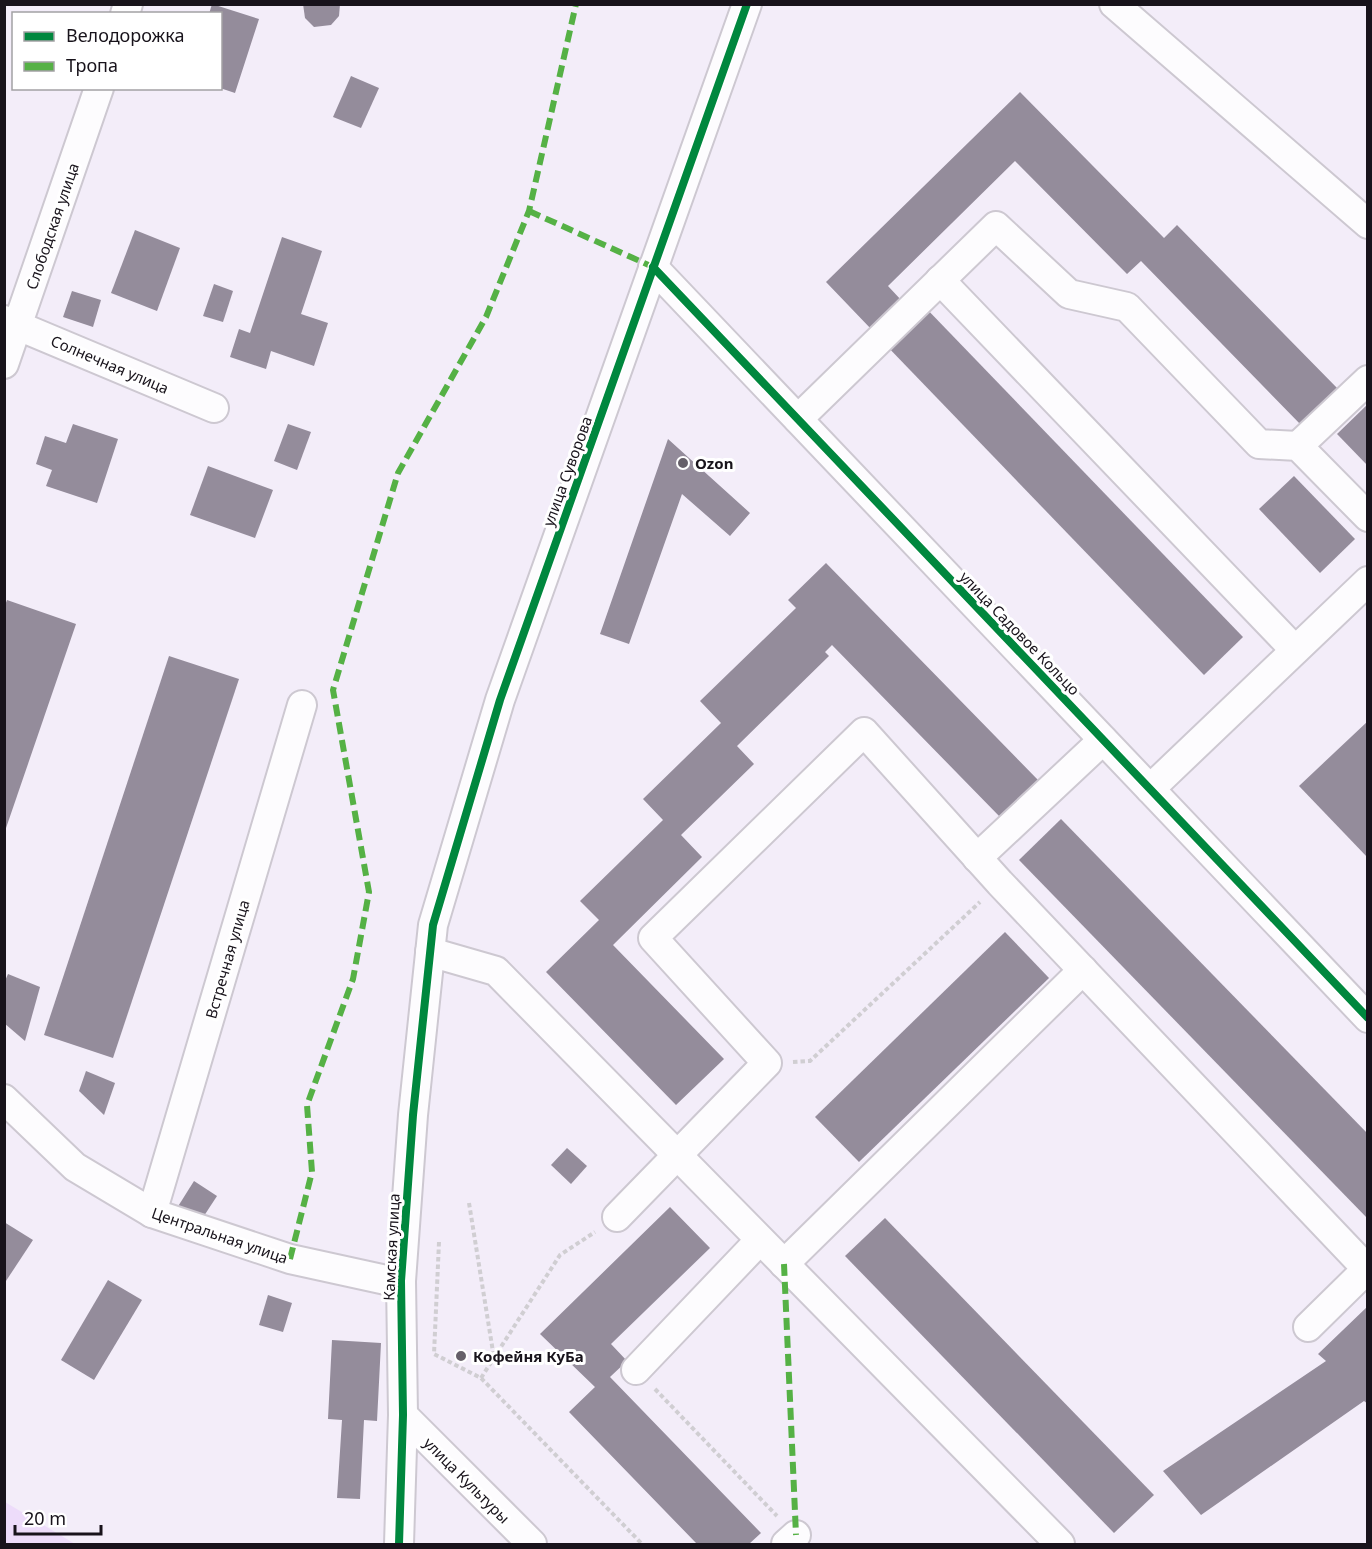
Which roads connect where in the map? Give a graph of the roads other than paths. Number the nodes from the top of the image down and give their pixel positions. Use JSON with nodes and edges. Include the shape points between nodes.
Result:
{"nodes":[{"id":1,"x":747,"y":4,"type":"edge"},
{"id":2,"x":1114,"y":4,"type":"edge"},
{"id":3,"x":98,"y":90,"type":"edge"},
{"id":4,"x":1368,"y":224,"type":"edge"},
{"id":5,"x":653,"y":267,"type":"junction"},
{"id":6,"x":940,"y":280,"type":"junction"},
{"id":7,"x":11,"y":322,"type":"edge"},
{"id":8,"x":4,"y":364,"type":"edge"},
{"id":9,"x":1368,"y":380,"type":"edge"},
{"id":10,"x":214,"y":408,"type":"dead end"},
{"id":11,"x":798,"y":419,"type":"junction"},
{"id":12,"x":1298,"y":446,"type":"junction"},
{"id":13,"x":1368,"y":517,"type":"edge"},
{"id":14,"x":1368,"y":581,"type":"edge"},
{"id":15,"x":1295,"y":650,"type":"junction"},
{"id":16,"x":302,"y":705,"type":"dead end"},
{"id":17,"x":1103,"y":740,"type":"junction"},
{"id":18,"x":1150,"y":789,"type":"junction"},
{"id":19,"x":977,"y":858,"type":"junction"},
{"id":20,"x":430,"y":952,"type":"junction"},
{"id":21,"x":1083,"y":970,"type":"junction"},
{"id":22,"x":1368,"y":1018,"type":"edge"},
{"id":23,"x":4,"y":1099,"type":"edge"},
{"id":24,"x":677,"y":1155,"type":"junction"},
{"id":25,"x":152,"y":1213,"type":"junction"},
{"id":26,"x":617,"y":1217,"type":"road end"},
{"id":27,"x":760,"y":1240,"type":"junction"},
{"id":28,"x":784,"y":1264,"type":"junction"},
{"id":29,"x":1367,"y":1269,"type":"edge"},
{"id":30,"x":401,"y":1281,"type":"junction"},
{"id":31,"x":1308,"y":1327,"type":"dead end"},
{"id":32,"x":636,"y":1370,"type":"road end"},
{"id":33,"x":403,"y":1415,"type":"junction"},
{"id":34,"x":399,"y":1545,"type":"edge"},
{"id":35,"x":532,"y":1545,"type":"edge"},
{"id":36,"x":1060,"y":1545,"type":"edge"}],
"edges":[{"from":1,"to":5,"type":"street","name":"улица Суворова"},
{"from":2,"to":4,"type":"street"},
{"from":3,"to":7,"type":"street","name":"Слободская улица"},
{"from":5,"to":11,"type":"street","name":"улица Садовое Кольцо"},
{"from":5,"to":20,"type":"street","name":"улица Суворова","via":[[500,700],[433,926]]},
{"from":6,"to":11,"type":"street"},
{"from":6,"to":12,"type":"street","via":[[996,226],[1069,294],[1127,307],[1259,444]]},
{"from":6,"to":15,"type":"street"},
{"from":7,"to":8,"type":"street","name":"Слободская улица"},
{"from":7,"to":10,"type":"street","name":"Солнечная улица"},
{"from":9,"to":12,"type":"street"},
{"from":11,"to":17,"type":"street","name":"улица Садовое Кольцо"},
{"from":12,"to":13,"type":"street"},
{"from":14,"to":15,"type":"street"},
{"from":15,"to":18,"type":"street"},
{"from":16,"to":25,"type":"street","name":"Встречная улица"},
{"from":17,"to":18,"type":"street","name":"улица Садовое Кольцо"},
{"from":17,"to":19,"type":"street"},
{"from":18,"to":22,"type":"street","name":"улица Садовое Кольцо"},
{"from":19,"to":21,"type":"street"},
{"from":19,"to":24,"type":"street","via":[[864,732],[653,938],[767,1064]]},
{"from":20,"to":24,"type":"street","via":[[496,971]]},
{"from":20,"to":30,"type":"street","name":"Камская улица"},
{"from":21,"to":28,"type":"street"},
{"from":21,"to":29,"type":"street"},
{"from":23,"to":25,"type":"street","name":"Центральная улица","via":[[75,1167]]},
{"from":24,"to":26,"type":"street"},
{"from":24,"to":27,"type":"street"},
{"from":25,"to":30,"type":"street","name":"Центральная улица","via":[[290,1259]]},
{"from":27,"to":28,"type":"street"},
{"from":27,"to":32,"type":"street"},
{"from":28,"to":36,"type":"street"},
{"from":29,"to":31,"type":"street"},
{"from":30,"to":33,"type":"street","name":"Камская улица"},
{"from":33,"to":34,"type":"street","name":"Камская улица"},
{"from":33,"to":35,"type":"street","name":"улица Культуры"}]}
